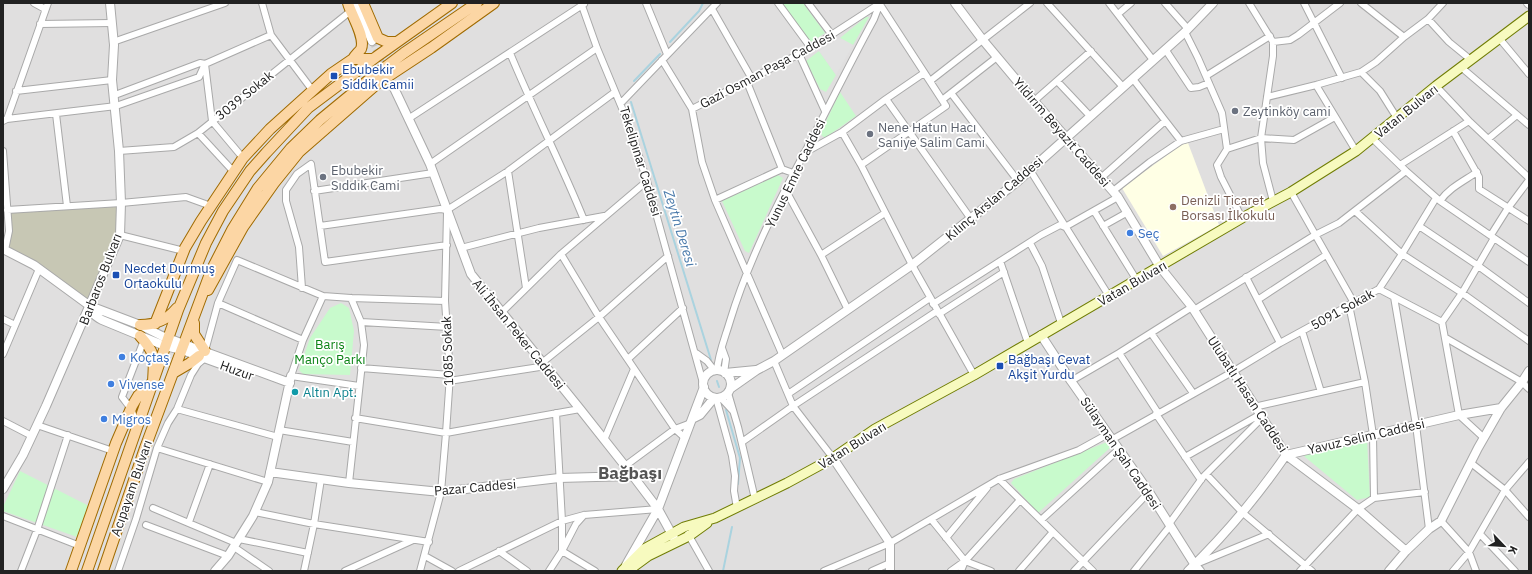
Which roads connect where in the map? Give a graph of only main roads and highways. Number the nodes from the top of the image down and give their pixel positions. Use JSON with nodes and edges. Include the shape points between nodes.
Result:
{"nodes":[{"id":1,"x":477,"y":3,"type":"edge"},
{"id":2,"x":494,"y":3,"type":"edge"},
{"id":3,"x":447,"y":4,"type":"edge"},
{"id":4,"x":355,"y":5,"type":"edge"},
{"id":5,"x":1529,"y":16,"type":"edge"},
{"id":6,"x":397,"y":42,"type":"junction"},
{"id":7,"x":353,"y":59,"type":"junction"},
{"id":8,"x":373,"y":59,"type":"junction"},
{"id":9,"x":180,"y":305,"type":"junction"},
{"id":10,"x":196,"y":311,"type":"junction"},
{"id":11,"x":155,"y":324,"type":"junction"},
{"id":12,"x":140,"y":325,"type":"road end"},
{"id":13,"x":142,"y":338,"type":"road end"},
{"id":14,"x":173,"y":373,"type":"junction"},
{"id":15,"x":153,"y":382,"type":"junction"},
{"id":16,"x":715,"y":518,"type":"junction"},
{"id":17,"x":674,"y":538,"type":"junction"},
{"id":18,"x":625,"y":570,"type":"edge"},
{"id":19,"x":71,"y":571,"type":"edge"},
{"id":20,"x":87,"y":571,"type":"edge"},
{"id":21,"x":103,"y":571,"type":"edge"}],
"edges":[{"from":1,"to":10,"type":"main road","name":"Acıpayam Bulvarı","via":[[370,78],[291,148],[258,188],[232,230],[211,271]]},
{"from":2,"to":10,"type":"main road","via":[[378,83],[299,152],[243,227]]},
{"from":3,"to":6,"type":"main road","name":"Acıpayam Bulvarı"},
{"from":4,"to":6,"type":"main road","via":[[378,38],[386,42]]},
{"from":4,"to":7,"type":"main road","via":[[362,44]]},
{"from":5,"to":16,"type":"main road","name":"Vatan Bulvarı","via":[[1436,86],[1373,139],[1291,192],[875,429],[832,458]]},
{"from":6,"to":8,"type":"main road","name":"Acıpayam Bulvarı"},
{"from":7,"to":8,"type":"main road"},
{"from":7,"to":11,"type":"main road","via":[[331,74],[270,129],[233,171],[184,251]]},
{"from":8,"to":9,"type":"main road","name":"Acıpayam Bulvarı","via":[[308,108],[250,171],[223,210]]},
{"from":9,"to":11,"type":"main road","via":[[166,319]]},
{"from":9,"to":15,"type":"main road","name":"Acıpayam Bulvarı"},
{"from":10,"to":14,"type":"main road","name":"Acıpayam Bulvarı"},
{"from":10,"to":14,"type":"main road","via":[[193,329],[203,355]]},
{"from":11,"to":12,"type":"main road"},
{"from":13,"to":15,"type":"main road","via":[[154,356]]},
{"from":14,"to":21,"type":"main road","name":"Acıpayam Bulvarı"},
{"from":15,"to":19,"type":"main road","via":[[138,396],[131,408],[113,451]]},
{"from":15,"to":20,"type":"main road","name":"Acıpayam Bulvarı"},
{"from":16,"to":17,"type":"main road","name":"Vatan Bulvarı","via":[[689,536]]},
{"from":16,"to":17,"type":"main road","name":"Vatan Bulvarı","via":[[684,527]]},
{"from":17,"to":18,"type":"main road","name":"Vatan Bulvarı","via":[[644,549]]}]}
